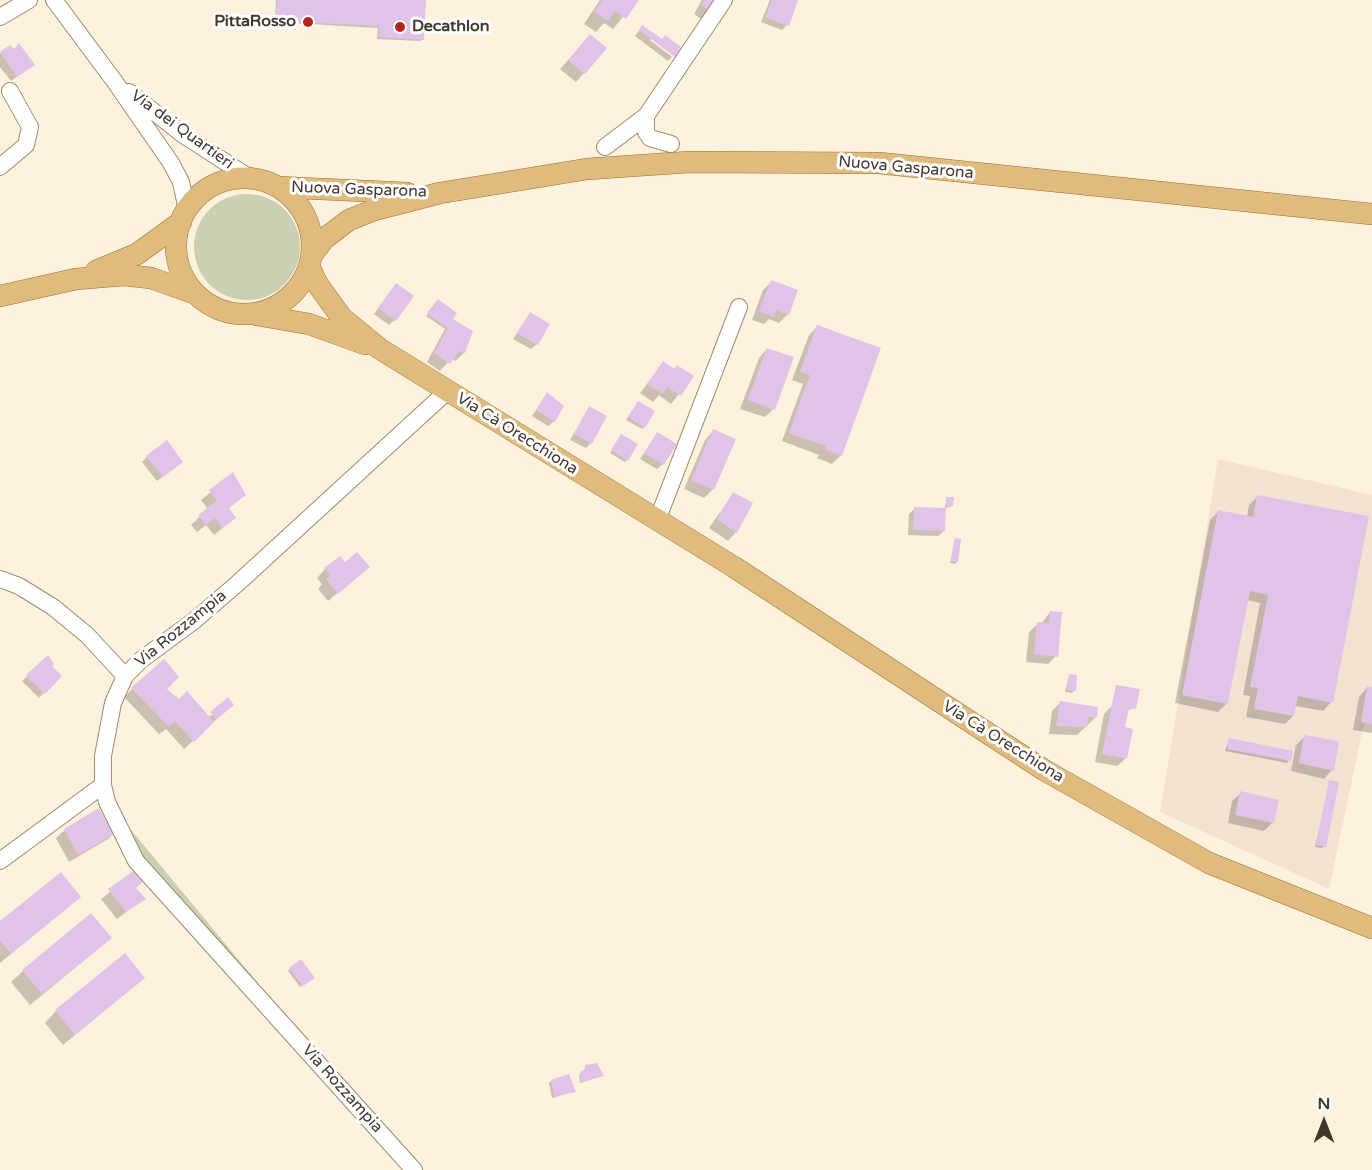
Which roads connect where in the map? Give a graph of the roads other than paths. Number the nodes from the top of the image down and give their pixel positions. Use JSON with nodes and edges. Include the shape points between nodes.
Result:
{"nodes":[{"id":1,"x":29,"y":0,"type":"edge"},
{"id":2,"x":54,"y":0,"type":"edge"},
{"id":3,"x":724,"y":0,"type":"edge"},
{"id":4,"x":0,"y":17,"type":"edge"},
{"id":5,"x":115,"y":82,"type":"junction"},
{"id":6,"x":10,"y":91,"type":"dead end"},
{"id":7,"x":646,"y":116,"type":"junction"},
{"id":8,"x":671,"y":144,"type":"dead end"},
{"id":9,"x":605,"y":147,"type":"dead end"},
{"id":10,"x":0,"y":167,"type":"edge"},
{"id":11,"x":250,"y":178,"type":"junction"},
{"id":12,"x":278,"y":187,"type":"junction"},
{"id":13,"x":440,"y":193,"type":"junction"},
{"id":14,"x":1372,"y":214,"type":"edge"},
{"id":15,"x":184,"y":216,"type":"junction"},
{"id":16,"x":311,"y":261,"type":"junction"},
{"id":17,"x":76,"y":279,"type":"junction"},
{"id":18,"x":197,"y":295,"type":"junction"},
{"id":19,"x":0,"y":296,"type":"edge"},
{"id":20,"x":739,"y":307,"type":"dead end"},
{"id":21,"x":246,"y":314,"type":"junction"},
{"id":22,"x":380,"y":349,"type":"junction"},
{"id":23,"x":452,"y":394,"type":"junction"},
{"id":24,"x":654,"y":519,"type":"junction"},
{"id":25,"x":0,"y":579,"type":"edge"},
{"id":26,"x":125,"y":676,"type":"junction"},
{"id":27,"x":103,"y":785,"type":"junction"},
{"id":28,"x":0,"y":861,"type":"edge"},
{"id":29,"x":1372,"y":928,"type":"edge"},
{"id":30,"x":414,"y":1170,"type":"edge"}],
"edges":[{"from":1,"to":4,"type":"street"},
{"from":2,"to":5,"type":"street","name":"Via dei Quartieri"},
{"from":3,"to":7,"type":"street"},
{"from":5,"to":11,"type":"street","name":"Via dei Quartieri","via":[[182,134]]},
{"from":5,"to":15,"type":"street","name":"Via dei Quartieri","via":[[177,173]]},
{"from":6,"to":10,"type":"street","via":[[30,127],[26,145]]},
{"from":7,"to":8,"type":"street","via":[[650,138]]},
{"from":7,"to":9,"type":"street"},
{"from":11,"to":12,"type":"main road","name":"Nuova Gasparona"},
{"from":11,"to":15,"type":"main road","name":"Nuova Gasparona","via":[[221,182],[202,194]]},
{"from":12,"to":13,"type":"main road","name":"Nuova Gasparona"},
{"from":12,"to":16,"type":"main road","name":"Nuova Gasparona","via":[[294,199],[305,216],[312,235]]},
{"from":13,"to":14,"type":"main road","name":"Nuova Gasparona","via":[[587,169],[689,162],[821,161],[939,169]]},
{"from":13,"to":16,"type":"main road","name":"Nuova Gasparona","via":[[359,215],[337,228]]},
{"from":15,"to":17,"type":"main road","name":"Nuova Gasparona","via":[[137,254]]},
{"from":15,"to":18,"type":"main road","name":"Nuova Gasparona","via":[[177,235],[178,261]]},
{"from":16,"to":21,"type":"main road","name":"Nuova Gasparona","via":[[303,280],[285,301]]},
{"from":16,"to":22,"type":"main road","name":"Via Cà Orecchiona","via":[[318,285],[342,318]]},
{"from":17,"to":18,"type":"main road","name":"Nuova Gasparona","via":[[135,275],[182,287]]},
{"from":17,"to":19,"type":"main road","name":"Nuova Gasparona"},
{"from":18,"to":21,"type":"main road","name":"Nuova Gasparona","via":[[228,312]]},
{"from":20,"to":24,"type":"street","via":[[660,513]]},
{"from":21,"to":22,"type":"main road","name":"Via Cà Orecchiona","via":[[309,324]]},
{"from":22,"to":23,"type":"main road","name":"Via Cà Orecchiona"},
{"from":23,"to":24,"type":"main road","name":"Via Cà Orecchiona"},
{"from":23,"to":26,"type":"street","name":"Via Rozzampia","via":[[442,396],[238,583]]},
{"from":24,"to":29,"type":"main road","name":"Via Cà Orecchiona","via":[[1054,776],[1209,863]]},
{"from":25,"to":26,"type":"street","via":[[52,607],[87,635]]},
{"from":26,"to":27,"type":"street","name":"Via Rozzampia","via":[[107,729]]},
{"from":27,"to":28,"type":"street"},
{"from":27,"to":30,"type":"street","name":"Via Rozzampia","via":[[107,802],[136,861]]}]}
